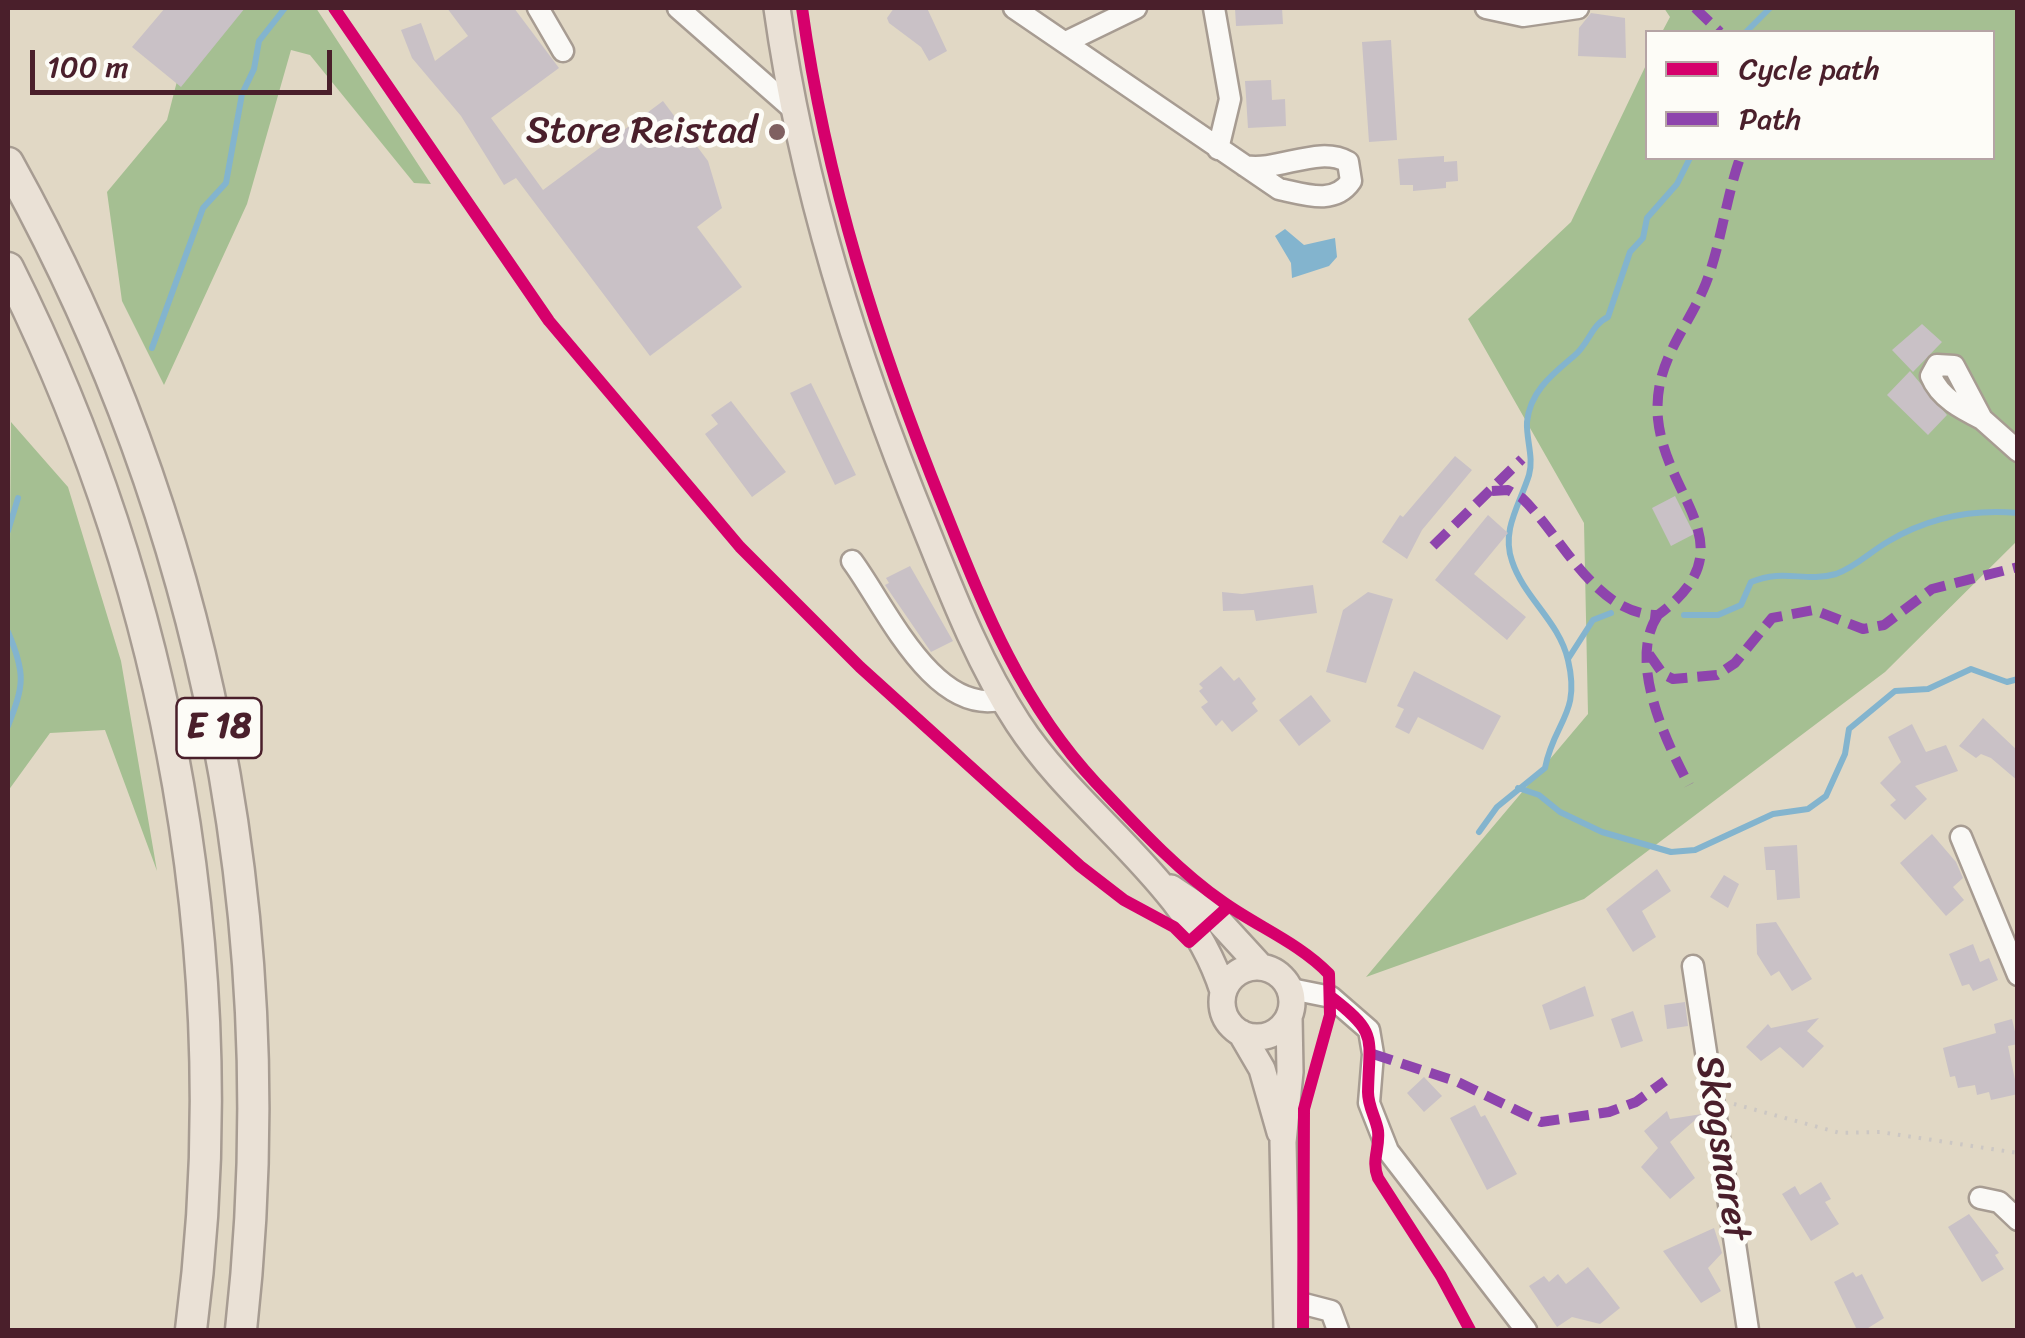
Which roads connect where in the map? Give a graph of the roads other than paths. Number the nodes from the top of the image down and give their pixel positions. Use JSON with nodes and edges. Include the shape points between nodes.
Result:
{"nodes":[{"id":1,"x":538,"y":8,"type":"edge"},
{"id":2,"x":678,"y":8,"type":"edge"},
{"id":3,"x":777,"y":8,"type":"edge"},
{"id":4,"x":1014,"y":8,"type":"edge"},
{"id":5,"x":1136,"y":8,"type":"edge"},
{"id":6,"x":1214,"y":8,"type":"edge"},
{"id":7,"x":1486,"y":8,"type":"edge"},
{"id":8,"x":1578,"y":8,"type":"edge"},
{"id":9,"x":1068,"y":40,"type":"junction"},
{"id":10,"x":563,"y":51,"type":"dead end"},
{"id":11,"x":794,"y":110,"type":"junction"},
{"id":12,"x":1218,"y":148,"type":"junction"},
{"id":13,"x":8,"y":163,"type":"edge"},
{"id":14,"x":1246,"y":166,"type":"dead end"},
{"id":15,"x":8,"y":268,"type":"edge"},
{"id":16,"x":1982,"y":419,"type":"dead end"},
{"id":17,"x":2018,"y":451,"type":"edge"},
{"id":18,"x":852,"y":561,"type":"dead end"},
{"id":19,"x":1003,"y":698,"type":"junction"},
{"id":20,"x":1961,"y":837,"type":"dead end"},
{"id":21,"x":1164,"y":886,"type":"junction"},
{"id":22,"x":1260,"y":966,"type":"junction"},
{"id":23,"x":1693,"y":966,"type":"dead end"},
{"id":24,"x":2018,"y":975,"type":"edge"},
{"id":25,"x":1291,"y":990,"type":"junction"},
{"id":26,"x":1223,"y":991,"type":"junction"},
{"id":27,"x":1290,"y":1016,"type":"junction"},
{"id":28,"x":1241,"y":1033,"type":"junction"},
{"id":29,"x":1283,"y":1142,"type":"junction"},
{"id":30,"x":1980,"y":1198,"type":"dead end"},
{"id":31,"x":2018,"y":1220,"type":"edge"},
{"id":32,"x":1285,"y":1298,"type":"junction"},
{"id":33,"x":191,"y":1330,"type":"edge"},
{"id":34,"x":241,"y":1330,"type":"edge"},
{"id":35,"x":1287,"y":1330,"type":"edge"},
{"id":36,"x":1338,"y":1330,"type":"edge"},
{"id":37,"x":1526,"y":1330,"type":"edge"},
{"id":38,"x":1748,"y":1330,"type":"edge"}],
"edges":[{"from":1,"to":10,"type":"street"},
{"from":2,"to":11,"type":"street"},
{"from":3,"to":11,"type":"main road"},
{"from":4,"to":9,"type":"street"},
{"from":5,"to":9,"type":"street"},
{"from":6,"to":12,"type":"street","via":[[1230,99]]},
{"from":7,"to":8,"type":"street","via":[[1523,16]]},
{"from":9,"to":12,"type":"street"},
{"from":11,"to":19,"type":"main road","via":[[822,234],[872,391],[948,583]]},
{"from":12,"to":14,"type":"street"},
{"from":13,"to":34,"type":"highway","number":"E 18","via":[[73,289],[134,433],[192,614],[218,723],[243,886],[253,1018],[254,1158]]},
{"from":15,"to":33,"type":"highway","number":"E 18","via":[[65,392],[118,539],[156,674],[179,790],[205,1065]]},
{"from":16,"to":17,"type":"street"},
{"from":18,"to":19,"type":"street","via":[[932,673],[977,701]]},
{"from":19,"to":21,"type":"main road","via":[[1057,774]]},
{"from":20,"to":24,"type":"street"},
{"from":21,"to":22,"type":"main road","via":[[1198,903]]},
{"from":21,"to":26,"type":"main road","via":[[1200,932]]},
{"from":22,"to":25,"type":"main road","via":[[1277,972]]},
{"from":22,"to":26,"type":"main road","via":[[1236,973]]},
{"from":23,"to":38,"type":"street","name":"Skogsnaret"},
{"from":25,"to":27,"type":"main road"},
{"from":25,"to":37,"type":"street","via":[[1332,997],[1368,1030],[1369,1103],[1388,1151]]},
{"from":26,"to":28,"type":"main road","via":[[1225,1017]]},
{"from":27,"to":28,"type":"main road","via":[[1271,1034]]},
{"from":27,"to":29,"type":"main road"},
{"from":28,"to":29,"type":"main road","via":[[1262,1069]]},
{"from":29,"to":32,"type":"main road"},
{"from":30,"to":31,"type":"street","via":[[1999,1202]]},
{"from":32,"to":35,"type":"main road"},
{"from":32,"to":36,"type":"street","via":[[1330,1311]]}]}
